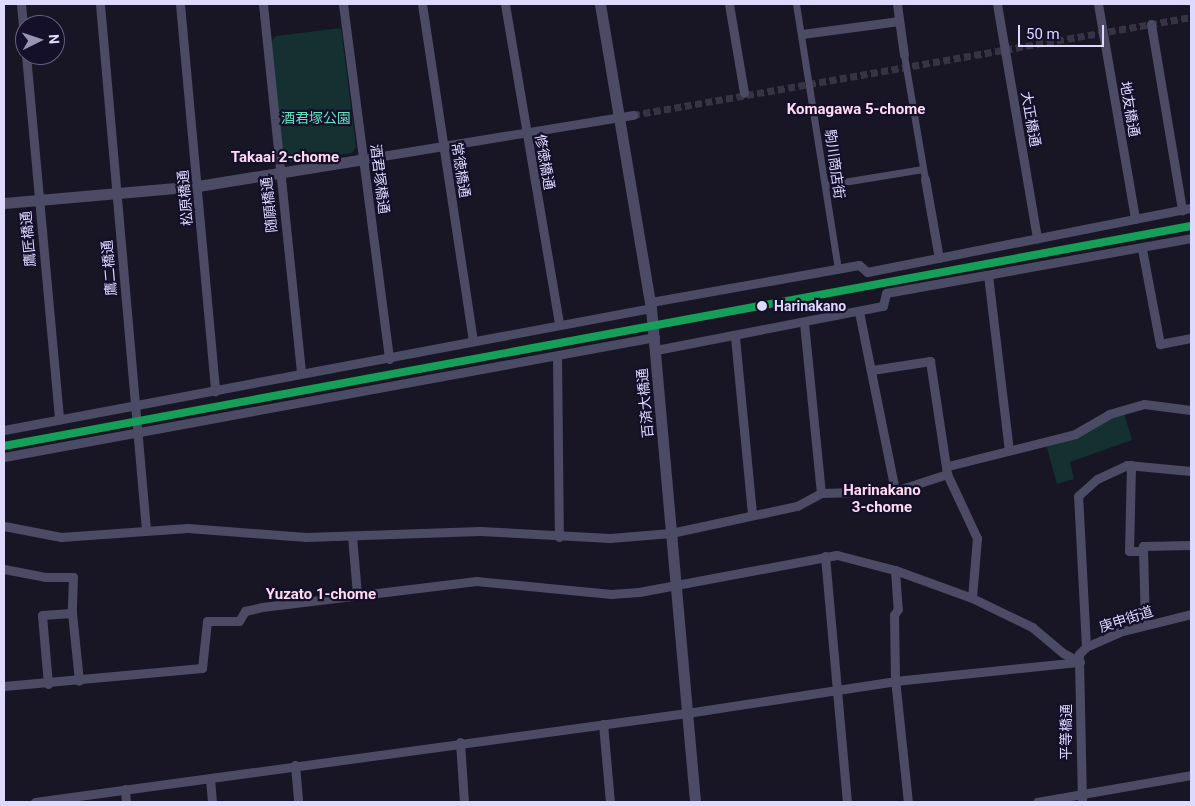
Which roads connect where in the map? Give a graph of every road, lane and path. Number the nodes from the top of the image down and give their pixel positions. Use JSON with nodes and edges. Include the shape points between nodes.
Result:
{"nodes":[{"id":1,"x":100,"y":4,"type":"edge"},
{"id":2,"x":180,"y":4,"type":"edge"},
{"id":3,"x":262,"y":4,"type":"edge"},
{"id":4,"x":343,"y":4,"type":"edge"},
{"id":5,"x":422,"y":4,"type":"edge"},
{"id":6,"x":505,"y":4,"type":"edge"},
{"id":7,"x":600,"y":4,"type":"edge"},
{"id":8,"x":729,"y":4,"type":"edge"},
{"id":9,"x":796,"y":4,"type":"edge"},
{"id":10,"x":897,"y":4,"type":"edge"},
{"id":11,"x":997,"y":4,"type":"edge"},
{"id":12,"x":1098,"y":4,"type":"edge"},
{"id":13,"x":899,"y":21,"type":"junction"},
{"id":14,"x":1151,"y":24,"type":"dead end"},
{"id":15,"x":802,"y":34,"type":"junction"},
{"id":16,"x":904,"y":55,"type":"joint"},
{"id":17,"x":27,"y":65,"type":"edge"},
{"id":18,"x":744,"y":93,"type":"dead end"},
{"id":19,"x":632,"y":115,"type":"tunnel mouth"},
{"id":20,"x":619,"y":117,"type":"junction"},
{"id":21,"x":526,"y":132,"type":"junction"},
{"id":22,"x":443,"y":146,"type":"junction"},
{"id":23,"x":364,"y":159,"type":"junction"},
{"id":24,"x":924,"y":169,"type":"junction"},
{"id":25,"x":279,"y":173,"type":"junction"},
{"id":26,"x":925,"y":179,"type":"joint"},
{"id":27,"x":825,"y":185,"type":"junction"},
{"id":28,"x":198,"y":186,"type":"junction"},
{"id":29,"x":117,"y":192,"type":"junction"},
{"id":30,"x":38,"y":200,"type":"junction"},
{"id":31,"x":4,"y":203,"type":"edge"},
{"id":32,"x":1186,"y":209,"type":"edge"},
{"id":33,"x":1135,"y":219,"type":"junction"},
{"id":34,"x":1191,"y":238,"type":"edge"},
{"id":35,"x":1037,"y":239,"type":"junction"},
{"id":36,"x":1142,"y":249,"type":"junction"},
{"id":37,"x":939,"y":258,"type":"junction"},
{"id":38,"x":838,"y":269,"type":"junction"},
{"id":39,"x":988,"y":275,"type":"junction"},
{"id":40,"x":651,"y":305,"type":"junction"},
{"id":41,"x":859,"y":312,"type":"junction"},
{"id":42,"x":804,"y":323,"type":"junction"},
{"id":43,"x":559,"y":324,"type":"junction"},
{"id":44,"x":654,"y":337,"type":"junction"},
{"id":45,"x":735,"y":337,"type":"junction"},
{"id":46,"x":1191,"y":338,"type":"edge"},
{"id":47,"x":473,"y":340,"type":"junction"},
{"id":48,"x":656,"y":350,"type":"junction"},
{"id":49,"x":557,"y":356,"type":"junction"},
{"id":50,"x":390,"y":358,"type":"junction"},
{"id":51,"x":872,"y":370,"type":"junction"},
{"id":52,"x":301,"y":373,"type":"junction"},
{"id":53,"x":215,"y":391,"type":"junction"},
{"id":54,"x":134,"y":405,"type":"junction"},
{"id":55,"x":1191,"y":410,"type":"edge"},
{"id":56,"x":59,"y":420,"type":"junction"},
{"id":57,"x":4,"y":430,"type":"edge"},
{"id":58,"x":138,"y":435,"type":"junction"},
{"id":59,"x":1009,"y":450,"type":"junction"},
{"id":60,"x":4,"y":457,"type":"edge"},
{"id":61,"x":1131,"y":465,"type":"junction"},
{"id":62,"x":948,"y":470,"type":"junction"},
{"id":63,"x":1191,"y":472,"type":"edge"},
{"id":64,"x":895,"y":491,"type":"junction"},
{"id":65,"x":821,"y":493,"type":"junction"},
{"id":66,"x":752,"y":515,"type":"junction"},
{"id":67,"x":4,"y":526,"type":"edge"},
{"id":68,"x":146,"y":530,"type":"junction"},
{"id":69,"x":672,"y":533,"type":"junction"},
{"id":70,"x":352,"y":536,"type":"junction"},
{"id":71,"x":559,"y":537,"type":"junction"},
{"id":72,"x":1191,"y":545,"type":"edge"},
{"id":73,"x":1142,"y":551,"type":"junction"},
{"id":74,"x":825,"y":556,"type":"junction"},
{"id":75,"x":4,"y":569,"type":"edge"},
{"id":76,"x":895,"y":570,"type":"junction"},
{"id":77,"x":676,"y":585,"type":"junction"},
{"id":78,"x":357,"y":594,"type":"junction"},
{"id":79,"x":972,"y":598,"type":"junction"},
{"id":80,"x":72,"y":612,"type":"junction"},
{"id":81,"x":1191,"y":614,"type":"edge"},
{"id":82,"x":1145,"y":626,"type":"junction"},
{"id":83,"x":1086,"y":647,"type":"junction"},
{"id":84,"x":1080,"y":662,"type":"junction"},
{"id":85,"x":79,"y":681,"type":"junction"},
{"id":86,"x":895,"y":681,"type":"junction"},
{"id":87,"x":48,"y":684,"type":"junction"},
{"id":88,"x":4,"y":686,"type":"edge"},
{"id":89,"x":836,"y":690,"type":"junction"},
{"id":90,"x":687,"y":713,"type":"junction"},
{"id":91,"x":603,"y":724,"type":"junction"},
{"id":92,"x":460,"y":742,"type":"junction"},
{"id":93,"x":295,"y":765,"type":"junction"},
{"id":94,"x":1191,"y":775,"type":"edge"},
{"id":95,"x":210,"y":779,"type":"junction"},
{"id":96,"x":125,"y":789,"type":"junction"},
{"id":97,"x":1081,"y":799,"type":"edge"},
{"id":98,"x":40,"y":802,"type":"edge"},
{"id":99,"x":126,"y":802,"type":"edge"},
{"id":100,"x":212,"y":802,"type":"edge"},
{"id":101,"x":298,"y":802,"type":"edge"},
{"id":102,"x":464,"y":802,"type":"edge"},
{"id":103,"x":610,"y":802,"type":"edge"},
{"id":104,"x":695,"y":802,"type":"edge"},
{"id":105,"x":847,"y":802,"type":"edge"},
{"id":106,"x":908,"y":802,"type":"edge"},
{"id":107,"x":1037,"y":802,"type":"edge"}],
"edges":[{"from":1,"to":29,"type":"street","name":"鷹二橋通"},
{"from":2,"to":28,"type":"street","name":"松原橋通"},
{"from":3,"to":25,"type":"street","name":"随願橋通"},
{"from":4,"to":23,"type":"street","name":"酒君塚橋通"},
{"from":5,"to":22,"type":"street","name":"常徳橋通"},
{"from":6,"to":21,"type":"street","name":"修徳橋通"},
{"from":7,"to":20,"type":"street","name":"百済大橋通"},
{"from":8,"to":18,"type":"street"},
{"from":9,"to":15,"type":"street","name":"駒川商店街"},
{"from":10,"to":13,"type":"street"},
{"from":11,"to":35,"type":"street","name":"大正橋通"},
{"from":12,"to":33,"type":"street","name":"地友橋通"},
{"from":13,"to":15,"type":"street"},
{"from":13,"to":16,"type":"street"},
{"from":14,"to":32,"type":"street"},
{"from":15,"to":27,"type":"street","name":"駒川商店街"},
{"from":16,"to":24,"type":"street"},
{"from":17,"to":30,"type":"street","name":"鷹匠橋通"},
{"from":19,"to":20,"type":"street"},
{"from":20,"to":21,"type":"street"},
{"from":20,"to":40,"type":"street","name":"百済大橋通"},
{"from":21,"to":22,"type":"street"},
{"from":21,"to":43,"type":"street","name":"修徳橋通"},
{"from":22,"to":23,"type":"street"},
{"from":22,"to":47,"type":"street","name":"常徳橋通"},
{"from":23,"to":25,"type":"street"},
{"from":23,"to":50,"type":"street","name":"酒君塚橋通"},
{"from":24,"to":26,"type":"street"},
{"from":24,"to":27,"type":"street"},
{"from":25,"to":28,"type":"street"},
{"from":25,"to":52,"type":"street","name":"随願橋通"},
{"from":26,"to":37,"type":"street"},
{"from":27,"to":38,"type":"street","name":"駒川商店街"},
{"from":28,"to":29,"type":"street"},
{"from":28,"to":53,"type":"street","name":"松原橋通"},
{"from":29,"to":30,"type":"street"},
{"from":29,"to":54,"type":"street","name":"鷹二橋通"},
{"from":30,"to":31,"type":"street"},
{"from":30,"to":56,"type":"street","name":"鷹匠橋通"},
{"from":32,"to":33,"type":"street"},
{"from":33,"to":35,"type":"street"},
{"from":34,"to":36,"type":"street"},
{"from":35,"to":37,"type":"street"},
{"from":36,"to":39,"type":"street"},
{"from":36,"to":46,"type":"street","via":[[1160,344]]},
{"from":37,"to":38,"type":"street","via":[[866,272],[859,265]]},
{"from":38,"to":40,"type":"street"},
{"from":39,"to":41,"type":"street","via":[[886,293],[883,306]]},
{"from":39,"to":59,"type":"street"},
{"from":40,"to":43,"type":"street"},
{"from":40,"to":44,"type":"street","name":"百済大橋通"},
{"from":41,"to":42,"type":"street"},
{"from":41,"to":51,"type":"street"},
{"from":42,"to":45,"type":"street"},
{"from":42,"to":65,"type":"street"},
{"from":43,"to":47,"type":"street"},
{"from":44,"to":48,"type":"street","name":"百済大橋通"},
{"from":44,"to":49,"type":"street"},
{"from":45,"to":48,"type":"street"},
{"from":45,"to":66,"type":"street"},
{"from":47,"to":50,"type":"street"},
{"from":48,"to":69,"type":"street","name":"百済大橋通"},
{"from":49,"to":58,"type":"street"},
{"from":49,"to":71,"type":"street"},
{"from":50,"to":52,"type":"street"},
{"from":51,"to":62,"type":"street","via":[[930,361]]},
{"from":51,"to":64,"type":"street"},
{"from":52,"to":53,"type":"street"},
{"from":53,"to":54,"type":"street"},
{"from":54,"to":56,"type":"street"},
{"from":54,"to":58,"type":"street","name":"鷹二橋通"},
{"from":55,"to":59,"type":"street","via":[[1144,404],[1109,414],[1075,434]]},
{"from":56,"to":57,"type":"street"},
{"from":58,"to":60,"type":"street"},
{"from":58,"to":68,"type":"street","name":"鷹二橋通"},
{"from":59,"to":62,"type":"street"},
{"from":61,"to":63,"type":"street"},
{"from":61,"to":73,"type":"street","via":[[1128,551]]},
{"from":61,"to":83,"type":"street","via":[[1097,479],[1078,496]]},
{"from":62,"to":64,"type":"street"},
{"from":62,"to":79,"type":"street","via":[[977,538]]},
{"from":64,"to":65,"type":"street"},
{"from":65,"to":66,"type":"street","via":[[797,506]]},
{"from":66,"to":69,"type":"street"},
{"from":67,"to":68,"type":"street","via":[[61,537]]},
{"from":68,"to":70,"type":"street","via":[[188,528],[306,537]]},
{"from":69,"to":71,"type":"street","via":[[610,538]]},
{"from":69,"to":77,"type":"street","name":"百済大橋通"},
{"from":70,"to":71,"type":"street","via":[[480,531]]},
{"from":70,"to":78,"type":"street"},
{"from":72,"to":73,"type":"street","via":[[1143,546]]},
{"from":73,"to":82,"type":"street"},
{"from":74,"to":76,"type":"street","via":[[855,558]]},
{"from":74,"to":77,"type":"street"},
{"from":74,"to":89,"type":"street"},
{"from":75,"to":80,"type":"street","via":[[73,577]]},
{"from":76,"to":79,"type":"street"},
{"from":76,"to":86,"type":"street","via":[[898,609],[894,615]]},
{"from":77,"to":78,"type":"street","via":[[611,594],[476,581]]},
{"from":77,"to":90,"type":"street","name":"百済大橋通"},
{"from":78,"to":85,"type":"street","via":[[262,607],[245,611],[239,621],[207,621],[202,668]]},
{"from":79,"to":84,"type":"street","via":[[1032,627],[1063,653]]},
{"from":80,"to":85,"type":"street"},
{"from":80,"to":87,"type":"street","via":[[42,614]]},
{"from":81,"to":82,"type":"street","name":"庚申街道"},
{"from":82,"to":83,"type":"street","name":"庚申街道","via":[[1119,632]]},
{"from":83,"to":84,"type":"street","name":"庚申街道","via":[[1079,654]]},
{"from":84,"to":86,"type":"street"},
{"from":84,"to":97,"type":"street","name":"平等橋通"},
{"from":85,"to":87,"type":"street"},
{"from":86,"to":89,"type":"street"},
{"from":86,"to":106,"type":"street"},
{"from":87,"to":88,"type":"street"},
{"from":89,"to":90,"type":"street"},
{"from":89,"to":105,"type":"street"},
{"from":90,"to":91,"type":"street"},
{"from":90,"to":104,"type":"street","name":"百済大橋通"},
{"from":91,"to":92,"type":"street"},
{"from":91,"to":103,"type":"street"},
{"from":92,"to":93,"type":"street"},
{"from":92,"to":102,"type":"street"},
{"from":93,"to":95,"type":"street"},
{"from":93,"to":101,"type":"street"},
{"from":94,"to":97,"type":"street"},
{"from":95,"to":96,"type":"street"},
{"from":95,"to":100,"type":"street"},
{"from":96,"to":98,"type":"street"},
{"from":96,"to":99,"type":"street"},
{"from":97,"to":107,"type":"street"}]}
